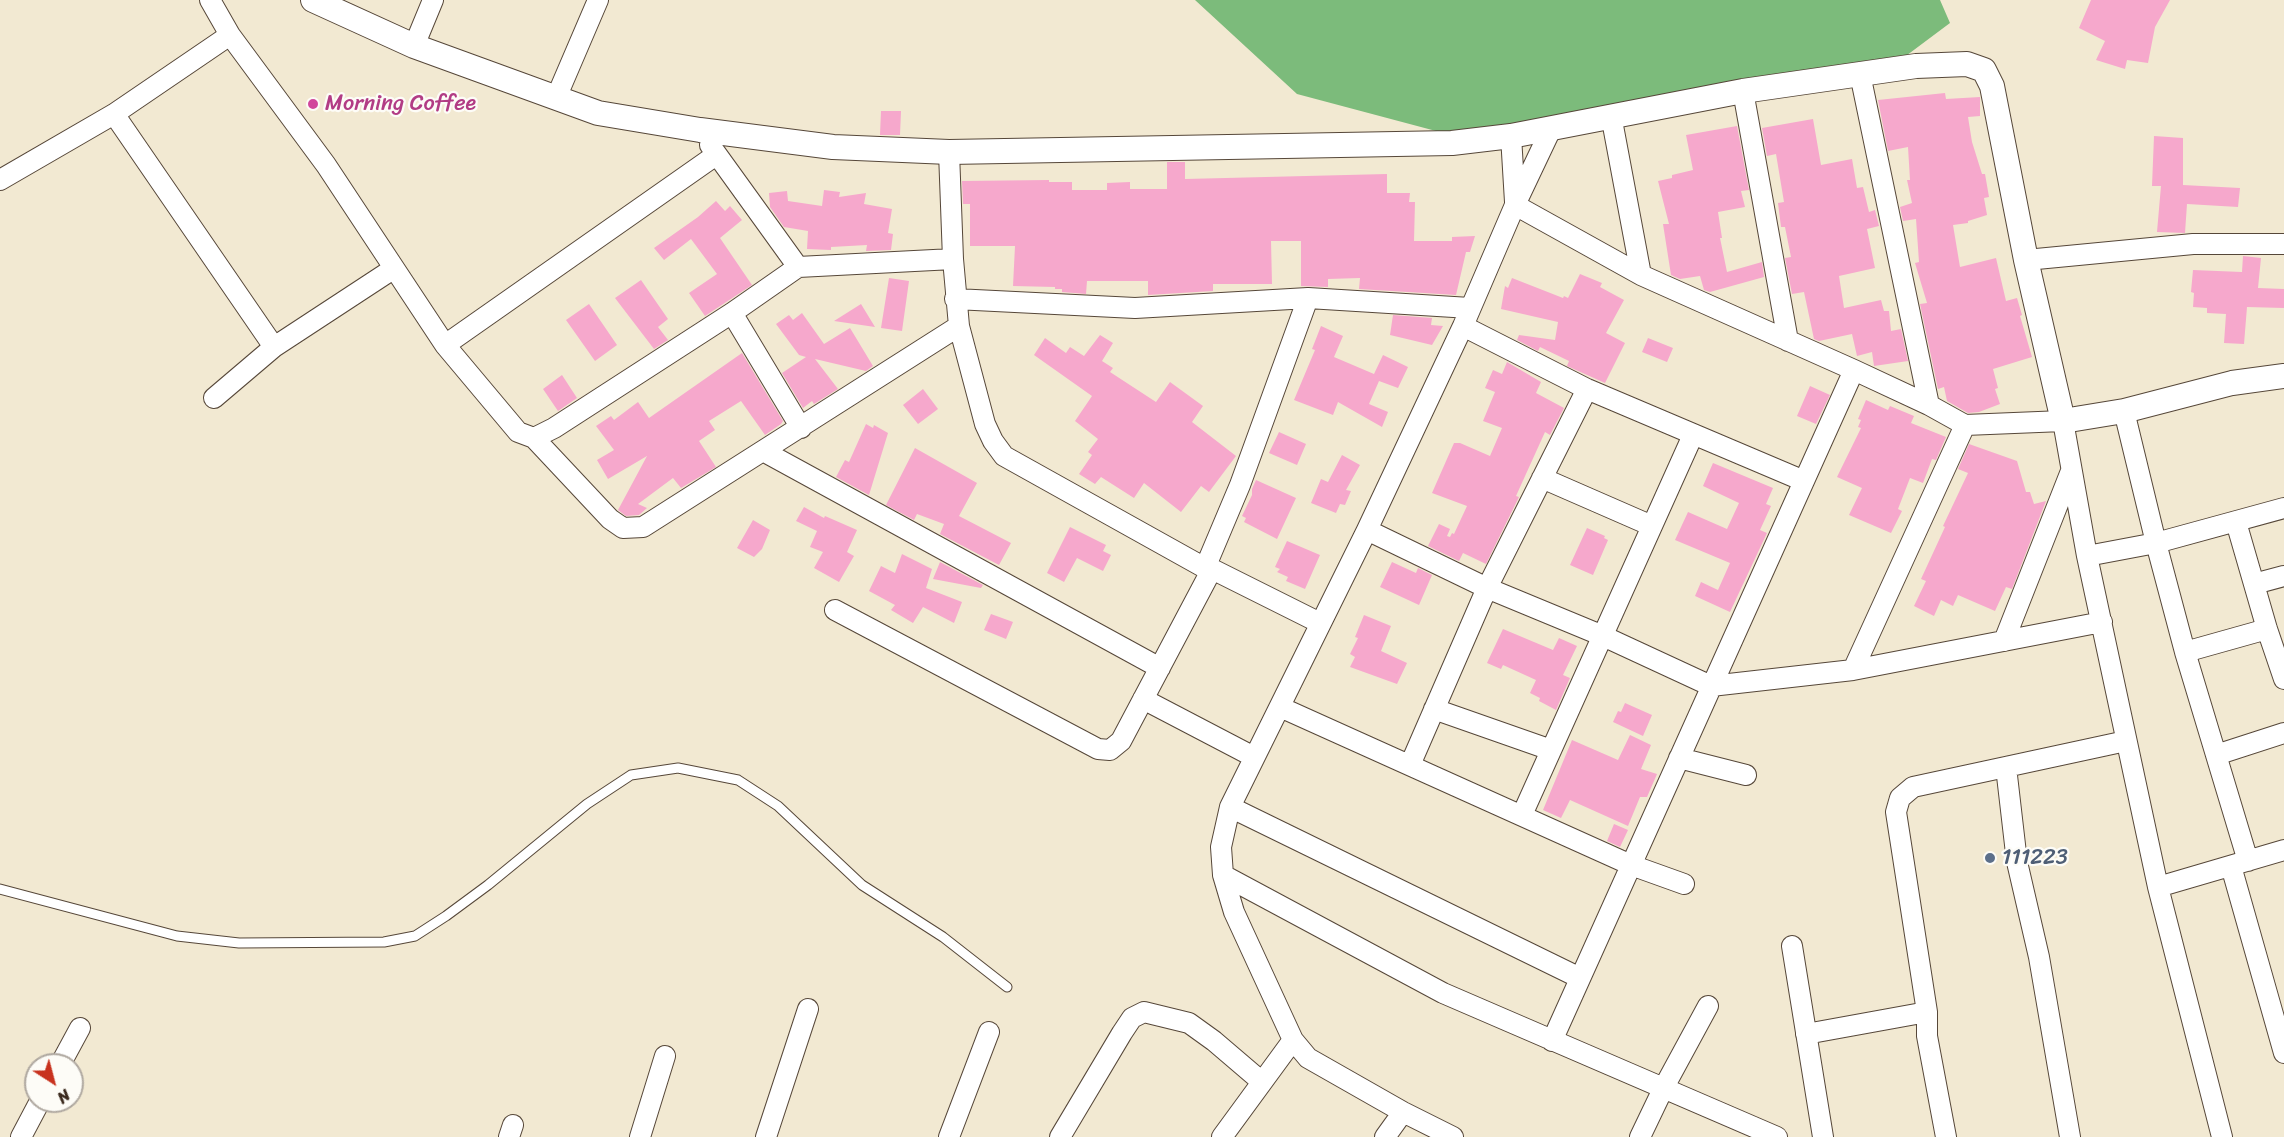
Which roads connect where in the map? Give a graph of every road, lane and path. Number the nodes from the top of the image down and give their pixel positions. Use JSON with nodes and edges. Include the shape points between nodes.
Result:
{"nodes":[{"id":1,"x":210,"y":0,"type":"edge"},
{"id":2,"x":313,"y":0,"type":"edge"},
{"id":3,"x":433,"y":0,"type":"edge"},
{"id":4,"x":598,"y":0,"type":"edge"},
{"id":5,"x":230,"y":35,"type":"junction"},
{"id":6,"x":414,"y":46,"type":"junction"},
{"id":7,"x":1860,"y":74,"type":"junction"},
{"id":8,"x":1743,"y":91,"type":"junction"},
{"id":9,"x":556,"y":98,"type":"junction"},
{"id":10,"x":114,"y":114,"type":"junction"},
{"id":11,"x":1611,"y":115,"type":"junction"},
{"id":12,"x":1552,"y":127,"type":"junction"},
{"id":13,"x":700,"y":130,"type":"junction"},
{"id":14,"x":1511,"y":136,"type":"junction"},
{"id":15,"x":950,"y":152,"type":"junction"},
{"id":16,"x":716,"y":155,"type":"junction"},
{"id":17,"x":0,"y":180,"type":"edge"},
{"id":18,"x":1515,"y":205,"type":"junction"},
{"id":19,"x":2284,"y":244,"type":"edge"},
{"id":20,"x":953,"y":259,"type":"junction"},
{"id":21,"x":2026,"y":260,"type":"junction"},
{"id":22,"x":798,"y":267,"type":"junction"},
{"id":23,"x":393,"y":269,"type":"junction"},
{"id":24,"x":1641,"y":275,"type":"junction"},
{"id":25,"x":1308,"y":298,"type":"junction"},
{"id":26,"x":955,"y":299,"type":"junction"},
{"id":27,"x":732,"y":313,"type":"junction"},
{"id":28,"x":1467,"y":317,"type":"junction"},
{"id":29,"x":959,"y":326,"type":"junction"},
{"id":30,"x":1788,"y":341,"type":"junction"},
{"id":31,"x":445,"y":345,"type":"junction"},
{"id":32,"x":274,"y":347,"type":"junction"},
{"id":33,"x":1854,"y":370,"type":"junction"},
{"id":34,"x":2284,"y":376,"type":"edge"},
{"id":35,"x":1587,"y":389,"type":"junction"},
{"id":36,"x":214,"y":398,"type":"dead end"},
{"id":37,"x":1929,"y":405,"type":"junction"},
{"id":38,"x":2124,"y":411,"type":"junction"},
{"id":39,"x":2063,"y":421,"type":"junction"},
{"id":40,"x":1965,"y":425,"type":"junction"},
{"id":41,"x":801,"y":428,"type":"junction"},
{"id":42,"x":1693,"y":435,"type":"junction"},
{"id":43,"x":534,"y":438,"type":"junction"},
{"id":44,"x":763,"y":451,"type":"junction"},
{"id":45,"x":2071,"y":471,"type":"junction"},
{"id":46,"x":1542,"y":478,"type":"junction"},
{"id":47,"x":1803,"y":481,"type":"junction"},
{"id":48,"x":2284,"y":508,"type":"edge"},
{"id":49,"x":2236,"y":522,"type":"junction"},
{"id":50,"x":1652,"y":526,"type":"junction"},
{"id":51,"x":1367,"y":530,"type":"junction"},
{"id":52,"x":2156,"y":543,"type":"junction"},
{"id":53,"x":2088,"y":556,"type":"junction"},
{"id":54,"x":1208,"y":568,"type":"junction"},
{"id":55,"x":2284,"y":576,"type":"edge"},
{"id":56,"x":2254,"y":584,"type":"junction"},
{"id":57,"x":1488,"y":588,"type":"junction"},
{"id":58,"x":835,"y":610,"type":"dead end"},
{"id":59,"x":2102,"y":622,"type":"junction"},
{"id":60,"x":1320,"y":623,"type":"junction"},
{"id":61,"x":2267,"y":629,"type":"junction"},
{"id":62,"x":1603,"y":636,"type":"junction"},
{"id":63,"x":2004,"y":641,"type":"junction"},
{"id":64,"x":2185,"y":652,"type":"junction"},
{"id":65,"x":1160,"y":668,"type":"junction"},
{"id":66,"x":1853,"y":670,"type":"junction"},
{"id":67,"x":2284,"y":679,"type":"edge"},
{"id":68,"x":1711,"y":686,"type":"junction"},
{"id":69,"x":1143,"y":699,"type":"junction"},
{"id":70,"x":1280,"y":707,"type":"junction"},
{"id":71,"x":1434,"y":709,"type":"junction"},
{"id":72,"x":2284,"y":733,"type":"edge"},
{"id":73,"x":2127,"y":741,"type":"junction"},
{"id":74,"x":1551,"y":750,"type":"junction"},
{"id":75,"x":2216,"y":755,"type":"junction"},
{"id":76,"x":1254,"y":757,"type":"junction"},
{"id":77,"x":1679,"y":758,"type":"junction"},
{"id":78,"x":1410,"y":765,"type":"junction"},
{"id":79,"x":2006,"y":767,"type":"junction"},
{"id":80,"x":1746,"y":775,"type":"dead end"},
{"id":81,"x":1230,"y":807,"type":"junction"},
{"id":82,"x":1522,"y":815,"type":"junction"},
{"id":83,"x":2284,"y":850,"type":"edge"},
{"id":84,"x":2239,"y":863,"type":"junction"},
{"id":85,"x":1631,"y":865,"type":"junction"},
{"id":86,"x":1223,"y":875,"type":"junction"},
{"id":87,"x":1684,"y":884,"type":"dead end"},
{"id":88,"x":2158,"y":887,"type":"junction"},
{"id":89,"x":0,"y":889,"type":"edge"},
{"id":90,"x":1792,"y":945,"type":"dead end"},
{"id":91,"x":1580,"y":978,"type":"junction"},
{"id":92,"x":1007,"y":987,"type":"dead end"},
{"id":93,"x":1708,"y":1006,"type":"dead end"},
{"id":94,"x":808,"y":1009,"type":"dead end"},
{"id":95,"x":1927,"y":1012,"type":"junction"},
{"id":96,"x":80,"y":1028,"type":"dead end"},
{"id":97,"x":989,"y":1032,"type":"dead end"},
{"id":98,"x":1806,"y":1034,"type":"junction"},
{"id":99,"x":1293,"y":1040,"type":"junction"},
{"id":100,"x":1552,"y":1041,"type":"junction"},
{"id":101,"x":66,"y":1053,"type":"edge"},
{"id":102,"x":2284,"y":1053,"type":"edge"},
{"id":103,"x":665,"y":1056,"type":"dead end"},
{"id":104,"x":1262,"y":1082,"type":"junction"},
{"id":105,"x":1663,"y":1089,"type":"junction"},
{"id":106,"x":1403,"y":1112,"type":"junction"},
{"id":107,"x":34,"y":1113,"type":"edge"},
{"id":108,"x":21,"y":1137,"type":"edge"},
{"id":109,"x":640,"y":1137,"type":"edge"},
{"id":110,"x":766,"y":1137,"type":"edge"},
{"id":111,"x":949,"y":1137,"type":"edge"},
{"id":112,"x":1060,"y":1137,"type":"edge"},
{"id":113,"x":1222,"y":1137,"type":"edge"},
{"id":114,"x":1385,"y":1137,"type":"edge"},
{"id":115,"x":1453,"y":1137,"type":"edge"},
{"id":116,"x":1640,"y":1137,"type":"edge"},
{"id":117,"x":1777,"y":1137,"type":"edge"},
{"id":118,"x":1823,"y":1137,"type":"edge"},
{"id":119,"x":1946,"y":1137,"type":"edge"},
{"id":120,"x":2070,"y":1137,"type":"edge"},
{"id":121,"x":2222,"y":1137,"type":"edge"}],
"edges":[{"from":1,"to":5,"type":"street"},
{"from":2,"to":6,"type":"street"},
{"from":3,"to":6,"type":"street"},
{"from":4,"to":9,"type":"street"},
{"from":5,"to":10,"type":"street"},
{"from":5,"to":23,"type":"street","via":[[326,165]]},
{"from":6,"to":9,"type":"street"},
{"from":7,"to":8,"type":"street"},
{"from":7,"to":21,"type":"street","via":[[1957,64],[1984,70],[1992,86]]},
{"from":7,"to":37,"type":"street"},
{"from":8,"to":11,"type":"street"},
{"from":8,"to":30,"type":"street"},
{"from":9,"to":13,"type":"street","via":[[598,113]]},
{"from":10,"to":17,"type":"street"},
{"from":10,"to":32,"type":"street"},
{"from":11,"to":12,"type":"street"},
{"from":11,"to":24,"type":"street"},
{"from":12,"to":14,"type":"street"},
{"from":12,"to":18,"type":"street"},
{"from":13,"to":15,"type":"street","via":[[833,147]]},
{"from":13,"to":16,"type":"street"},
{"from":14,"to":15,"type":"street","via":[[1452,143]]},
{"from":14,"to":18,"type":"street"},
{"from":15,"to":20,"type":"street"},
{"from":16,"to":22,"type":"street"},
{"from":16,"to":31,"type":"street"},
{"from":18,"to":24,"type":"street"},
{"from":18,"to":28,"type":"street"},
{"from":19,"to":21,"type":"street","via":[[2193,244]]},
{"from":20,"to":22,"type":"street"},
{"from":20,"to":26,"type":"street"},
{"from":21,"to":39,"type":"street"},
{"from":22,"to":27,"type":"street"},
{"from":23,"to":31,"type":"street"},
{"from":23,"to":32,"type":"street"},
{"from":24,"to":30,"type":"street"},
{"from":25,"to":26,"type":"street","via":[[1135,308]]},
{"from":25,"to":28,"type":"street"},
{"from":25,"to":54,"type":"street"},
{"from":26,"to":29,"type":"street"},
{"from":27,"to":41,"type":"street"},
{"from":27,"to":43,"type":"street"},
{"from":28,"to":35,"type":"street"},
{"from":28,"to":51,"type":"street"},
{"from":29,"to":41,"type":"street"},
{"from":29,"to":54,"type":"street","via":[[985,424],[1004,456]]},
{"from":30,"to":33,"type":"street"},
{"from":31,"to":43,"type":"street","via":[[518,432]]},
{"from":32,"to":36,"type":"street"},
{"from":33,"to":37,"type":"street"},
{"from":33,"to":47,"type":"street"},
{"from":34,"to":38,"type":"street","via":[[2232,383]]},
{"from":35,"to":42,"type":"street"},
{"from":35,"to":46,"type":"street"},
{"from":37,"to":40,"type":"street"},
{"from":38,"to":39,"type":"street"},
{"from":38,"to":52,"type":"street"},
{"from":39,"to":40,"type":"street"},
{"from":39,"to":45,"type":"street"},
{"from":40,"to":66,"type":"street"},
{"from":41,"to":44,"type":"street"},
{"from":42,"to":47,"type":"street"},
{"from":42,"to":50,"type":"street"},
{"from":43,"to":44,"type":"street","via":[[623,528],[643,527]]},
{"from":44,"to":65,"type":"street"},
{"from":45,"to":53,"type":"street"},
{"from":45,"to":63,"type":"street"},
{"from":46,"to":50,"type":"street"},
{"from":46,"to":57,"type":"street"},
{"from":47,"to":68,"type":"street"},
{"from":48,"to":49,"type":"street"},
{"from":49,"to":52,"type":"street"},
{"from":49,"to":56,"type":"street"},
{"from":50,"to":62,"type":"street"},
{"from":51,"to":57,"type":"street"},
{"from":51,"to":60,"type":"street"},
{"from":52,"to":53,"type":"street"},
{"from":52,"to":64,"type":"street"},
{"from":53,"to":59,"type":"street"},
{"from":54,"to":60,"type":"street"},
{"from":54,"to":65,"type":"street"},
{"from":55,"to":56,"type":"street"},
{"from":56,"to":61,"type":"street"},
{"from":57,"to":62,"type":"street"},
{"from":57,"to":71,"type":"street"},
{"from":58,"to":69,"type":"street","via":[[1098,749],[1110,750],[1121,741]]},
{"from":59,"to":63,"type":"street"},
{"from":59,"to":73,"type":"street"},
{"from":60,"to":70,"type":"street"},
{"from":61,"to":64,"type":"street"},
{"from":61,"to":67,"type":"street"},
{"from":62,"to":68,"type":"street"},
{"from":62,"to":74,"type":"street"},
{"from":63,"to":66,"type":"street"},
{"from":64,"to":75,"type":"street"},
{"from":65,"to":69,"type":"street"},
{"from":66,"to":68,"type":"street"},
{"from":68,"to":77,"type":"street"},
{"from":69,"to":76,"type":"street"},
{"from":70,"to":76,"type":"street"},
{"from":70,"to":78,"type":"street"},
{"from":71,"to":74,"type":"street"},
{"from":71,"to":78,"type":"street"},
{"from":72,"to":75,"type":"street"},
{"from":73,"to":79,"type":"street"},
{"from":73,"to":88,"type":"street"},
{"from":74,"to":82,"type":"street"},
{"from":75,"to":84,"type":"street"},
{"from":76,"to":81,"type":"street"},
{"from":77,"to":80,"type":"street"},
{"from":77,"to":85,"type":"street"},
{"from":78,"to":82,"type":"street"},
{"from":79,"to":95,"type":"street","via":[[1913,787],[1900,798],[1896,812]]},
{"from":79,"to":120,"type":"street","via":[[2017,862],[2039,957]]},
{"from":81,"to":86,"type":"street","via":[[1221,847]]},
{"from":81,"to":91,"type":"street"},
{"from":82,"to":85,"type":"street"},
{"from":83,"to":84,"type":"street"},
{"from":84,"to":88,"type":"street"},
{"from":84,"to":102,"type":"street"},
{"from":85,"to":87,"type":"street"},
{"from":85,"to":91,"type":"street"},
{"from":86,"to":99,"type":"street","via":[[1234,912]]},
{"from":86,"to":100,"type":"street","via":[[1443,993]]},
{"from":88,"to":121,"type":"street"},
{"from":89,"to":92,"type":"lane","via":[[177,936],[239,943],[384,942],[415,936],[446,916],[587,804],[631,775],[678,768],[738,780],[777,806],[862,885],[943,937]]},
{"from":90,"to":98,"type":"street"},
{"from":91,"to":100,"type":"street"},
{"from":93,"to":105,"type":"street"},
{"from":94,"to":110,"type":"street"},
{"from":95,"to":98,"type":"street"},
{"from":95,"to":119,"type":"street","via":[[1927,1036]]},
{"from":96,"to":101,"type":"street"},
{"from":97,"to":111,"type":"street"},
{"from":98,"to":118,"type":"street"},
{"from":99,"to":104,"type":"street"},
{"from":99,"to":106,"type":"street","via":[[1308,1058]]},
{"from":100,"to":105,"type":"street"},
{"from":103,"to":109,"type":"street"},
{"from":104,"to":112,"type":"street","via":[[1189,1023],[1144,1012],[1132,1018]]},
{"from":104,"to":113,"type":"street"},
{"from":105,"to":116,"type":"street"},
{"from":105,"to":117,"type":"street"},
{"from":106,"to":114,"type":"street"},
{"from":106,"to":115,"type":"street"},
{"from":107,"to":108,"type":"street"}]}
